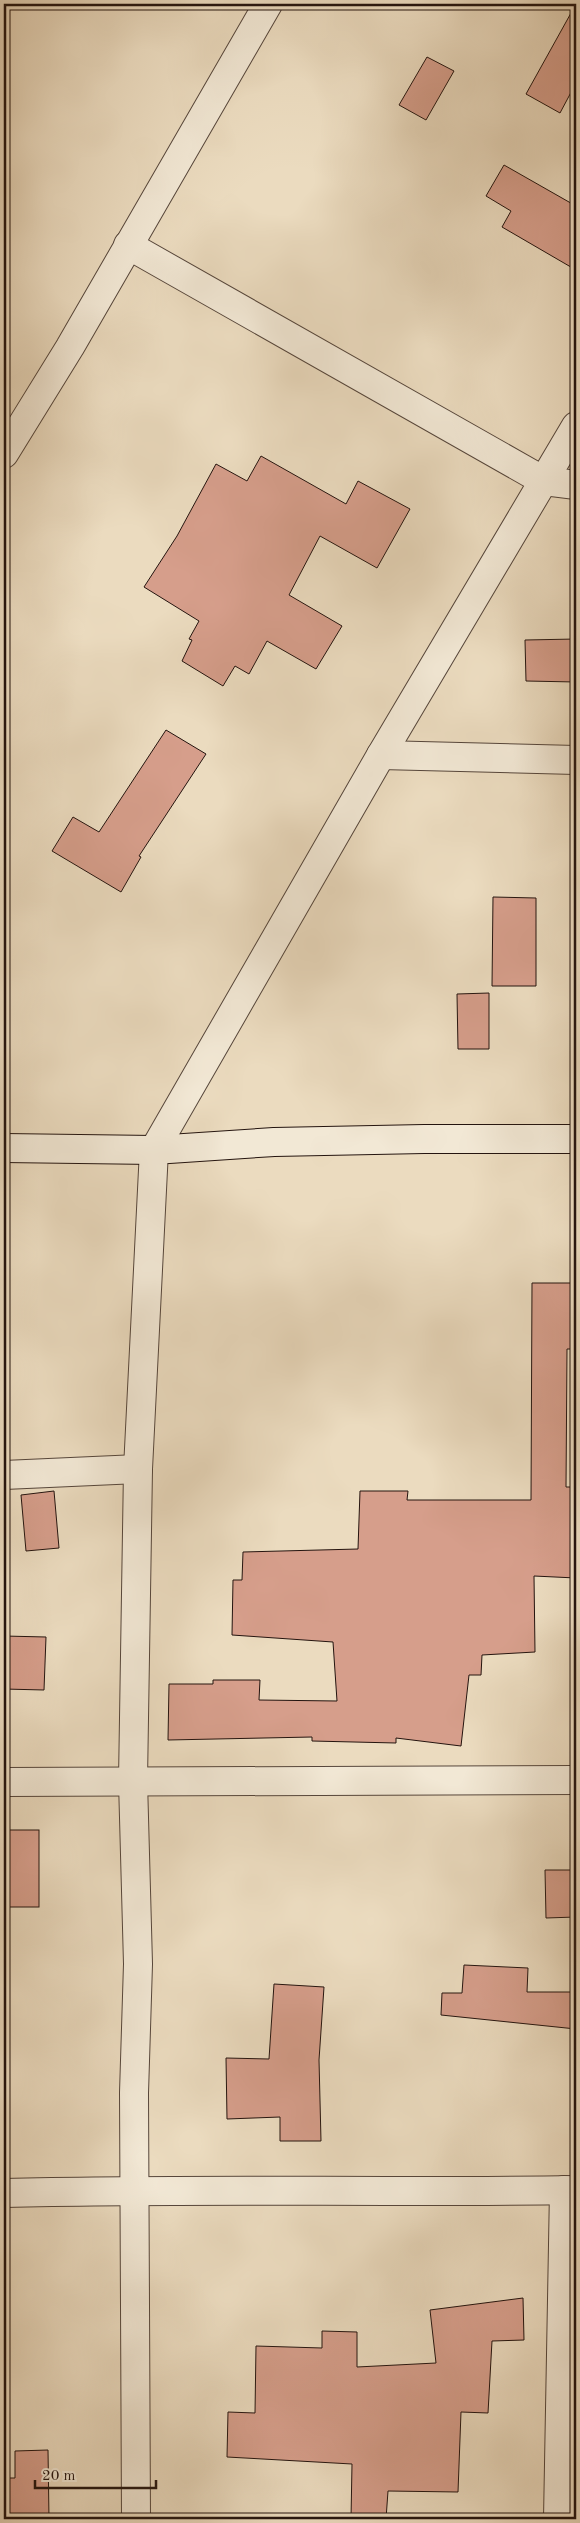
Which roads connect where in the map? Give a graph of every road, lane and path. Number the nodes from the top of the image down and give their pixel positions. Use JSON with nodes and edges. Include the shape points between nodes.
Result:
{"nodes":[{"id":1,"x":268,"y":4,"type":"edge"},
{"id":2,"x":128,"y":245,"type":"junction"},
{"id":3,"x":576,"y":426,"type":"edge"},
{"id":4,"x":6,"y":445,"type":"edge"},
{"id":5,"x":544,"y":481,"type":"junction"},
{"id":6,"x":576,"y":485,"type":"edge"},
{"id":7,"x":381,"y":755,"type":"junction"},
{"id":8,"x":576,"y":760,"type":"edge"},
{"id":9,"x":576,"y":1139,"type":"edge"},
{"id":10,"x":4,"y":1148,"type":"edge"},
{"id":11,"x":154,"y":1150,"type":"junction"},
{"id":12,"x":138,"y":1470,"type":"junction"},
{"id":13,"x":4,"y":1475,"type":"edge"},
{"id":14,"x":576,"y":1780,"type":"edge"},
{"id":15,"x":133,"y":1781,"type":"junction"},
{"id":16,"x":4,"y":1782,"type":"edge"},
{"id":17,"x":136,"y":2190,"type":"junction"},
{"id":18,"x":570,"y":2190,"type":"edge"},
{"id":19,"x":4,"y":2193,"type":"edge"},
{"id":20,"x":136,"y":2519,"type":"edge"},
{"id":21,"x":558,"y":2519,"type":"edge"}],
"edges":[{"from":1,"to":2,"type":"street"},
{"from":2,"to":4,"type":"street","via":[[70,347]]},
{"from":2,"to":5,"type":"street"},
{"from":3,"to":5,"type":"street"},
{"from":5,"to":6,"type":"street"},
{"from":5,"to":7,"type":"street"},
{"from":7,"to":8,"type":"street"},
{"from":7,"to":11,"type":"street"},
{"from":9,"to":11,"type":"street","via":[[274,1142]]},
{"from":10,"to":11,"type":"street"},
{"from":11,"to":12,"type":"street"},
{"from":12,"to":13,"type":"street"},
{"from":12,"to":15,"type":"street"},
{"from":14,"to":15,"type":"street"},
{"from":15,"to":16,"type":"street"},
{"from":15,"to":17,"type":"street","via":[[138,1964],[134,2093]]},
{"from":17,"to":18,"type":"street"},
{"from":17,"to":19,"type":"street"},
{"from":17,"to":20,"type":"street"},
{"from":18,"to":21,"type":"street"}]}
